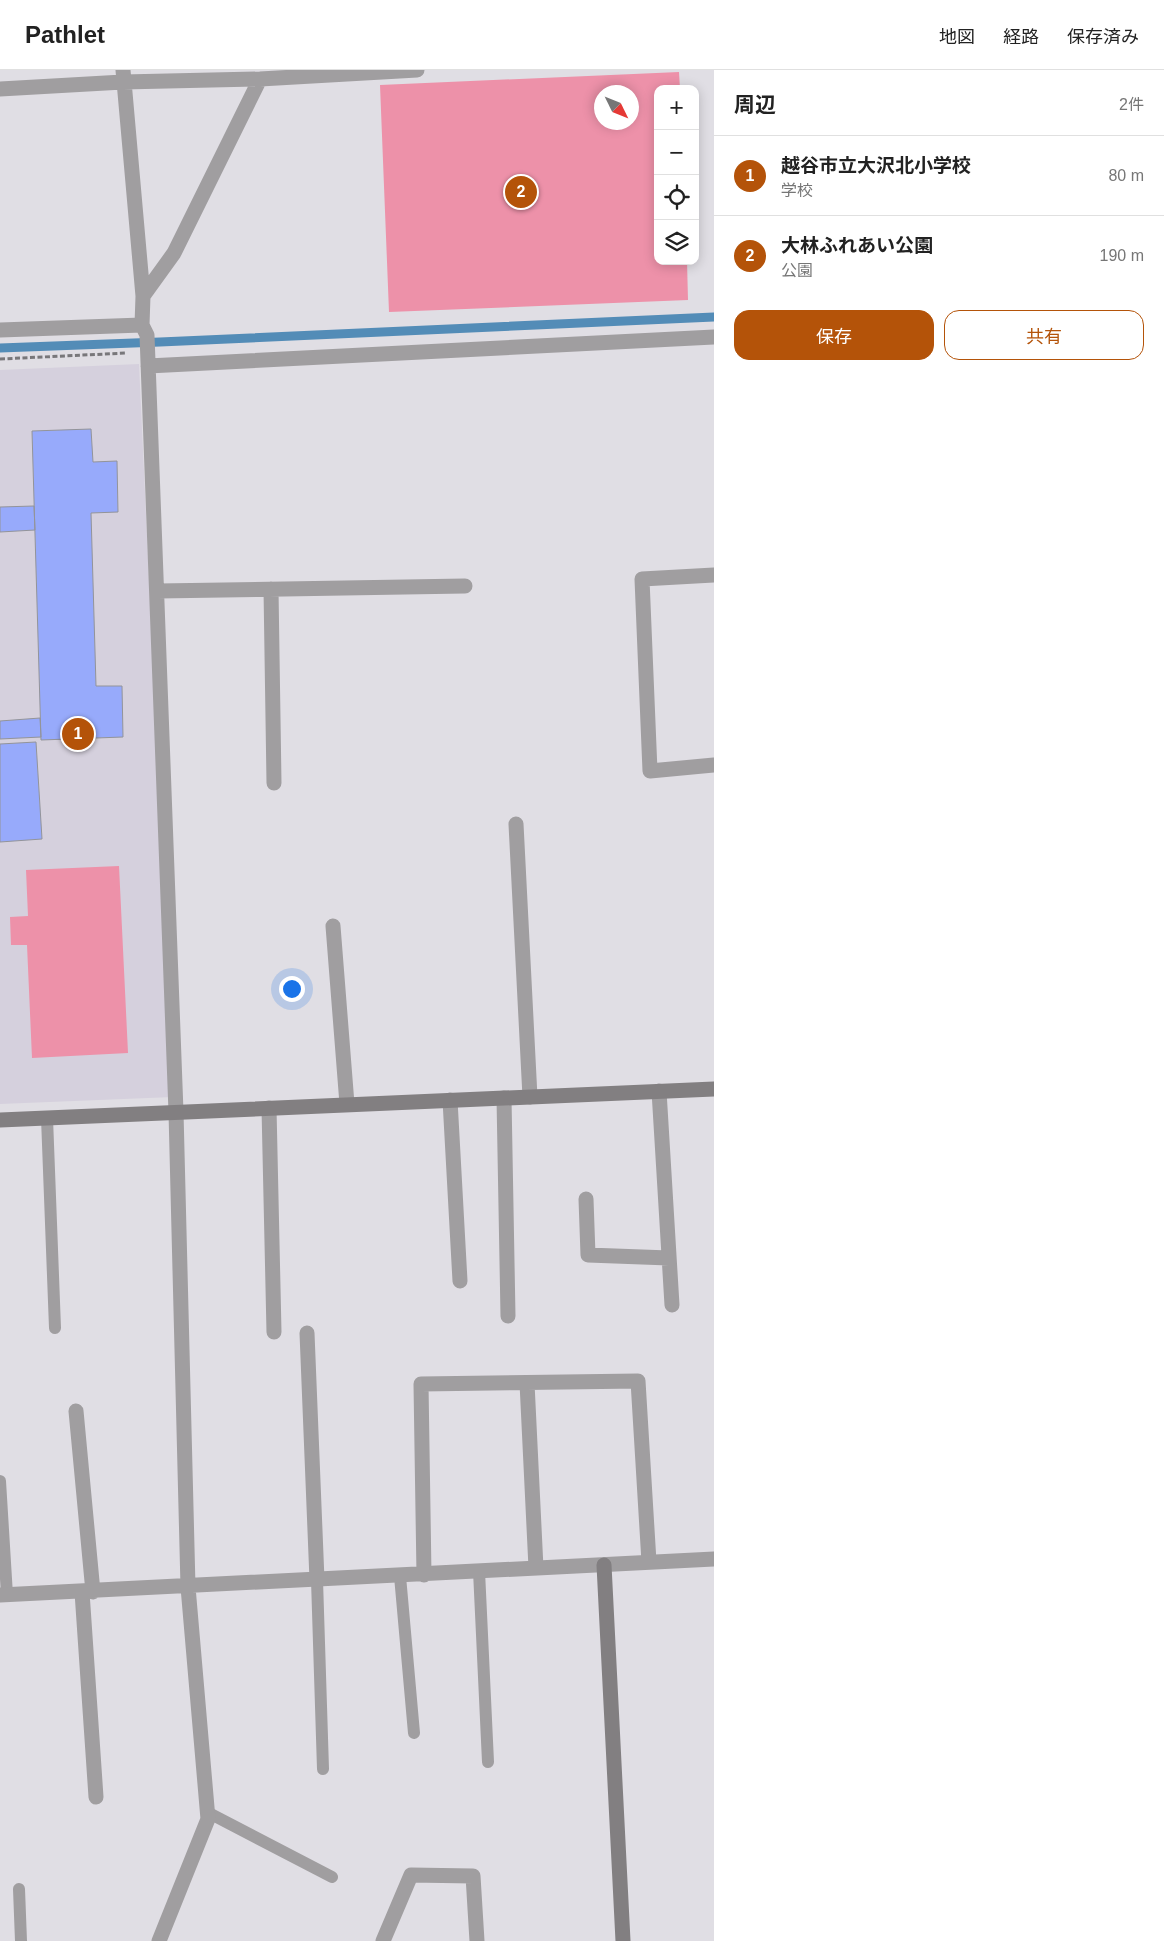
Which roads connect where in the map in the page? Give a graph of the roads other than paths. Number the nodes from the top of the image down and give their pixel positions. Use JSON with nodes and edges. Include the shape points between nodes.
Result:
{"nodes":[{"id":1,"x":417,"y":70,"type":"edge"},
{"id":2,"x":123,"y":76,"type":"edge"},
{"id":3,"x":267,"y":76,"type":"edge"},
{"id":4,"x":0,"y":89,"type":"edge"},
{"id":5,"x":143,"y":296,"type":"junction"},
{"id":6,"x":142,"y":325,"type":"junction"},
{"id":7,"x":0,"y":330,"type":"edge"},
{"id":8,"x":714,"y":337,"type":"edge"},
{"id":9,"x":148,"y":359,"type":"junction"},
{"id":10,"x":714,"y":575,"type":"edge"},
{"id":11,"x":465,"y":586,"type":"dead end"},
{"id":12,"x":271,"y":589,"type":"junction"},
{"id":13,"x":158,"y":591,"type":"junction"},
{"id":14,"x":714,"y":765,"type":"edge"},
{"id":15,"x":274,"y":783,"type":"dead end"},
{"id":16,"x":516,"y":824,"type":"dead end"},
{"id":17,"x":333,"y":926,"type":"dead end"},
{"id":18,"x":714,"y":1089,"type":"edge"},
{"id":19,"x":659,"y":1091,"type":"junction"},
{"id":20,"x":530,"y":1097,"type":"junction"},
{"id":21,"x":504,"y":1098,"type":"junction"},
{"id":22,"x":450,"y":1100,"type":"junction"},
{"id":23,"x":347,"y":1104,"type":"junction"},
{"id":24,"x":269,"y":1108,"type":"junction"},
{"id":25,"x":176,"y":1112,"type":"junction"},
{"id":26,"x":47,"y":1118,"type":"junction"},
{"id":27,"x":0,"y":1120,"type":"edge"},
{"id":28,"x":586,"y":1199,"type":"dead end"},
{"id":29,"x":669,"y":1258,"type":"junction"},
{"id":30,"x":460,"y":1281,"type":"dead end"},
{"id":31,"x":672,"y":1304,"type":"dead end"},
{"id":32,"x":508,"y":1316,"type":"dead end"},
{"id":33,"x":55,"y":1328,"type":"dead end"},
{"id":34,"x":274,"y":1332,"type":"dead end"},
{"id":35,"x":307,"y":1332,"type":"dead end"},
{"id":36,"x":527,"y":1382,"type":"junction"},
{"id":37,"x":76,"y":1411,"type":"dead end"},
{"id":38,"x":0,"y":1481,"type":"edge"},
{"id":39,"x":714,"y":1559,"type":"edge"},
{"id":40,"x":649,"y":1562,"type":"junction"},
{"id":41,"x":604,"y":1565,"type":"junction"},
{"id":42,"x":536,"y":1568,"type":"junction"},
{"id":43,"x":479,"y":1571,"type":"junction"},
{"id":44,"x":424,"y":1574,"type":"junction"},
{"id":45,"x":400,"y":1576,"type":"junction"},
{"id":46,"x":317,"y":1580,"type":"junction"},
{"id":47,"x":188,"y":1587,"type":"junction"},
{"id":48,"x":88,"y":1592,"type":"junction"},
{"id":49,"x":4,"y":1595,"type":"edge"},
{"id":50,"x":414,"y":1733,"type":"dead end"},
{"id":51,"x":488,"y":1762,"type":"dead end"},
{"id":52,"x":323,"y":1769,"type":"dead end"},
{"id":53,"x":96,"y":1797,"type":"dead end"},
{"id":54,"x":207,"y":1812,"type":"junction"},
{"id":55,"x":332,"y":1876,"type":"dead end"},
{"id":56,"x":19,"y":1889,"type":"dead end"},
{"id":57,"x":21,"y":1941,"type":"edge"},
{"id":58,"x":159,"y":1941,"type":"edge"},
{"id":59,"x":383,"y":1941,"type":"edge"},
{"id":60,"x":477,"y":1941,"type":"edge"},
{"id":61,"x":623,"y":1941,"type":"edge"}],
"edges":[{"from":1,"to":3,"type":"street"},
{"from":2,"to":3,"type":"street"},
{"from":2,"to":4,"type":"street"},
{"from":2,"to":5,"type":"street"},
{"from":3,"to":5,"type":"street","via":[[174,253]]},
{"from":5,"to":6,"type":"street"},
{"from":6,"to":7,"type":"street"},
{"from":6,"to":9,"type":"street","via":[[147,335]]},
{"from":8,"to":9,"type":"street"},
{"from":9,"to":13,"type":"street"},
{"from":10,"to":14,"type":"street","via":[[642,579],[650,771]]},
{"from":11,"to":12,"type":"street"},
{"from":12,"to":13,"type":"street"},
{"from":12,"to":15,"type":"street"},
{"from":13,"to":25,"type":"street"},
{"from":16,"to":20,"type":"street"},
{"from":17,"to":23,"type":"street"},
{"from":18,"to":19,"type":"street"},
{"from":19,"to":20,"type":"street"},
{"from":19,"to":29,"type":"street"},
{"from":20,"to":21,"type":"street"},
{"from":21,"to":22,"type":"street"},
{"from":21,"to":32,"type":"street"},
{"from":22,"to":23,"type":"street"},
{"from":22,"to":30,"type":"street"},
{"from":23,"to":24,"type":"street"},
{"from":24,"to":25,"type":"street"},
{"from":24,"to":34,"type":"street"},
{"from":25,"to":26,"type":"street"},
{"from":25,"to":47,"type":"street"},
{"from":26,"to":27,"type":"street"},
{"from":26,"to":33,"type":"lane"},
{"from":28,"to":29,"type":"street","via":[[588,1255]]},
{"from":29,"to":31,"type":"street"},
{"from":35,"to":46,"type":"street"},
{"from":36,"to":40,"type":"street","via":[[638,1381]]},
{"from":36,"to":42,"type":"street"},
{"from":36,"to":44,"type":"street","via":[[422,1384]]},
{"from":37,"to":48,"type":"street"},
{"from":38,"to":49,"type":"lane"},
{"from":39,"to":40,"type":"street"},
{"from":40,"to":41,"type":"street"},
{"from":41,"to":42,"type":"street"},
{"from":41,"to":61,"type":"street"},
{"from":42,"to":43,"type":"street"},
{"from":43,"to":44,"type":"street"},
{"from":43,"to":51,"type":"lane"},
{"from":44,"to":45,"type":"street"},
{"from":45,"to":46,"type":"street"},
{"from":45,"to":50,"type":"lane"},
{"from":46,"to":47,"type":"street"},
{"from":46,"to":52,"type":"lane"},
{"from":47,"to":48,"type":"street"},
{"from":47,"to":54,"type":"street"},
{"from":48,"to":49,"type":"street"},
{"from":48,"to":53,"type":"street"},
{"from":54,"to":55,"type":"lane"},
{"from":54,"to":58,"type":"street","via":[[208,1819]]},
{"from":56,"to":57,"type":"lane"},
{"from":59,"to":60,"type":"street","via":[[411,1875],[420,1875],[473,1876]]}]}
